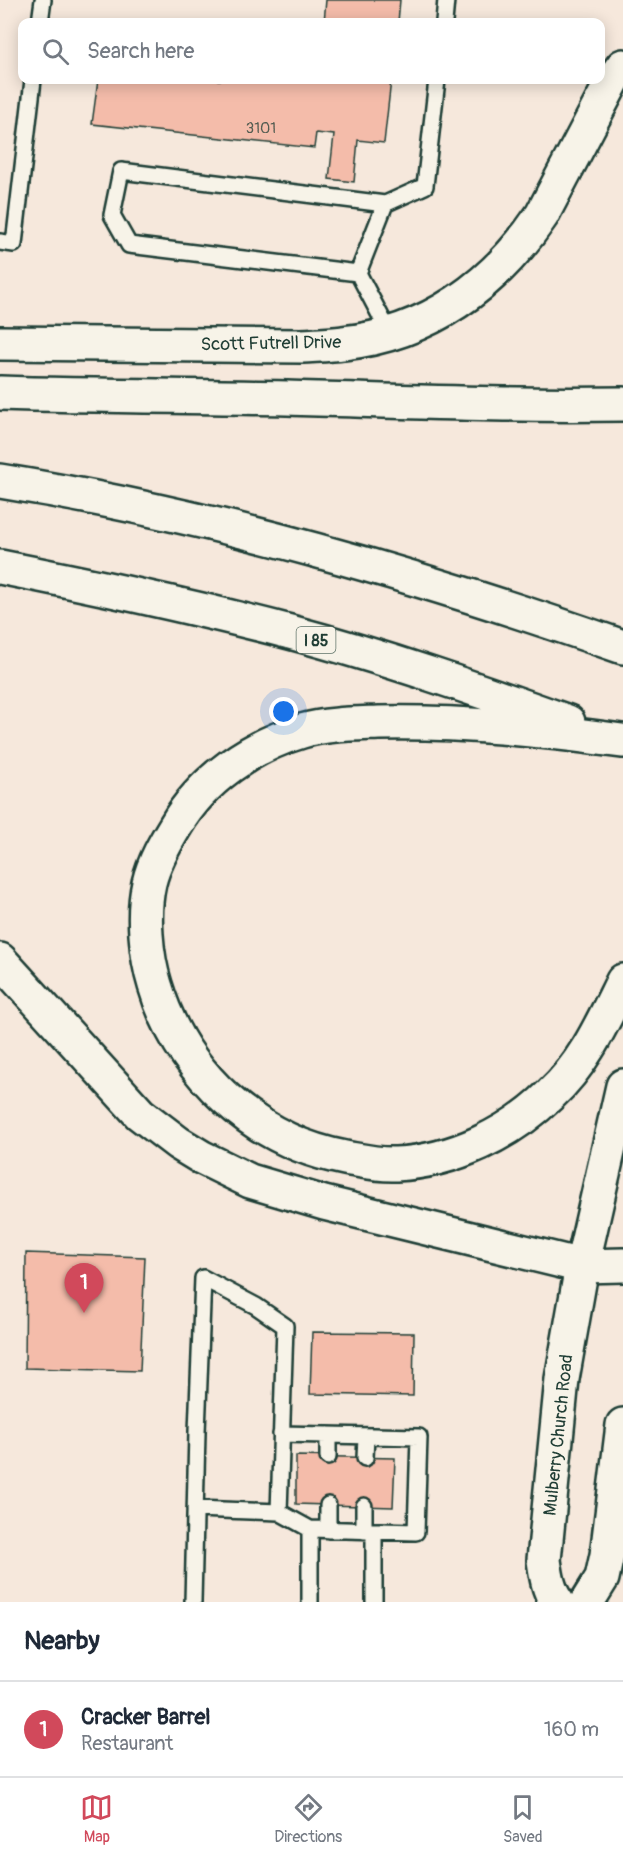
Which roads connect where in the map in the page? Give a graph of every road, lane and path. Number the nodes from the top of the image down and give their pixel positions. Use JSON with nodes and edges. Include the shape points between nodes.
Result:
{"nodes":[{"id":1,"x":43,"y":0,"type":"edge"},
{"id":2,"x":446,"y":0,"type":"edge"},
{"id":3,"x":41,"y":18,"type":"edge"},
{"id":4,"x":444,"y":18,"type":"edge"},
{"id":5,"x":623,"y":66,"type":"edge"},
{"id":6,"x":33,"y":84,"type":"edge"},
{"id":7,"x":437,"y":84,"type":"edge"},
{"id":8,"x":385,"y":204,"type":"junction"},
{"id":9,"x":0,"y":242,"type":"edge"},
{"id":10,"x":358,"y":273,"type":"junction"},
{"id":11,"x":390,"y":334,"type":"junction"},
{"id":12,"x":0,"y":343,"type":"edge"},
{"id":13,"x":0,"y":393,"type":"edge"},
{"id":14,"x":623,"y":404,"type":"edge"},
{"id":15,"x":0,"y":481,"type":"edge"},
{"id":16,"x":0,"y":567,"type":"edge"},
{"id":17,"x":623,"y":647,"type":"edge"},
{"id":18,"x":623,"y":741,"type":"edge"},
{"id":19,"x":0,"y":960,"type":"edge"},
{"id":20,"x":623,"y":981,"type":"edge"},
{"id":21,"x":623,"y":1086,"type":"edge"},
{"id":22,"x":623,"y":1265,"type":"edge"},
{"id":23,"x":582,"y":1266,"type":"junction"},
{"id":24,"x":623,"y":1425,"type":"edge"},
{"id":25,"x":281,"y":1434,"type":"junction"},
{"id":26,"x":328,"y":1435,"type":"junction"},
{"id":27,"x":366,"y":1436,"type":"junction"},
{"id":28,"x":328,"y":1457,"type":"dead end"},
{"id":29,"x":365,"y":1458,"type":"dead end"},
{"id":30,"x":328,"y":1506,"type":"dead end"},
{"id":31,"x":364,"y":1506,"type":"dead end"},
{"id":32,"x":195,"y":1509,"type":"junction"},
{"id":33,"x":279,"y":1512,"type":"junction"},
{"id":34,"x":310,"y":1529,"type":"junction"},
{"id":35,"x":328,"y":1530,"type":"junction"},
{"id":36,"x":369,"y":1531,"type":"junction"},
{"id":37,"x":193,"y":1602,"type":"edge"},
{"id":38,"x":310,"y":1602,"type":"edge"},
{"id":39,"x":374,"y":1602,"type":"edge"},
{"id":40,"x":557,"y":1602,"type":"edge"},
{"id":41,"x":587,"y":1602,"type":"edge"}],
"edges":[{"from":1,"to":3,"type":"lane"},
{"from":2,"to":4,"type":"lane"},
{"from":5,"to":11,"type":"main road","name":"Scott Futrell Drive","via":[[542,215],[497,271],[452,306]]},
{"from":6,"to":9,"type":"lane","via":[[14,244]]},
{"from":7,"to":8,"type":"lane","via":[[425,186]]},
{"from":8,"to":10,"type":"lane"},
{"from":8,"to":10,"type":"lane","via":[[121,171],[112,215],[129,245]]},
{"from":10,"to":11,"type":"lane"},
{"from":11,"to":12,"type":"main road","name":"Scott Futrell Drive","via":[[302,346]]},
{"from":13,"to":14,"type":"main road","via":[[544,406]]},
{"from":15,"to":17,"type":"main road","via":[[268,537],[453,590]]},
{"from":16,"to":18,"type":"main road","number":"I 85","via":[[130,592],[291,632],[492,694]]},
{"from":18,"to":20,"type":"main road","via":[[412,722],[342,724],[304,731],[244,756],[213,779],[184,810],[162,847],[149,883],[146,906],[147,951],[162,1007],[198,1069],[228,1102],[285,1139],[327,1155],[372,1163],[396,1164],[440,1157],[481,1143],[520,1121],[553,1093],[580,1061]]},
{"from":19,"to":23,"type":"main road","via":[[140,1114],[201,1157],[250,1181],[324,1203]]},
{"from":21,"to":23,"type":"main road","name":"Mulberry Church Road"},
{"from":22,"to":23,"type":"main road"},
{"from":23,"to":40,"type":"main road","name":"Mulberry Church Road","via":[[562,1379],[544,1560]]},
{"from":24,"to":41,"type":"main road","via":[[607,1555],[602,1578]]},
{"from":25,"to":26,"type":"lane"},
{"from":25,"to":32,"type":"lane","via":[[285,1326],[203,1278]]},
{"from":25,"to":33,"type":"lane"},
{"from":26,"to":27,"type":"lane"},
{"from":26,"to":28,"type":"lane"},
{"from":27,"to":29,"type":"lane"},
{"from":27,"to":36,"type":"lane","via":[[419,1437],[416,1532]]},
{"from":30,"to":35,"type":"lane"},
{"from":31,"to":36,"type":"lane"},
{"from":32,"to":33,"type":"lane"},
{"from":32,"to":37,"type":"lane"},
{"from":33,"to":34,"type":"lane"},
{"from":34,"to":35,"type":"lane"},
{"from":34,"to":38,"type":"lane"},
{"from":35,"to":36,"type":"lane"},
{"from":36,"to":39,"type":"lane"}]}
